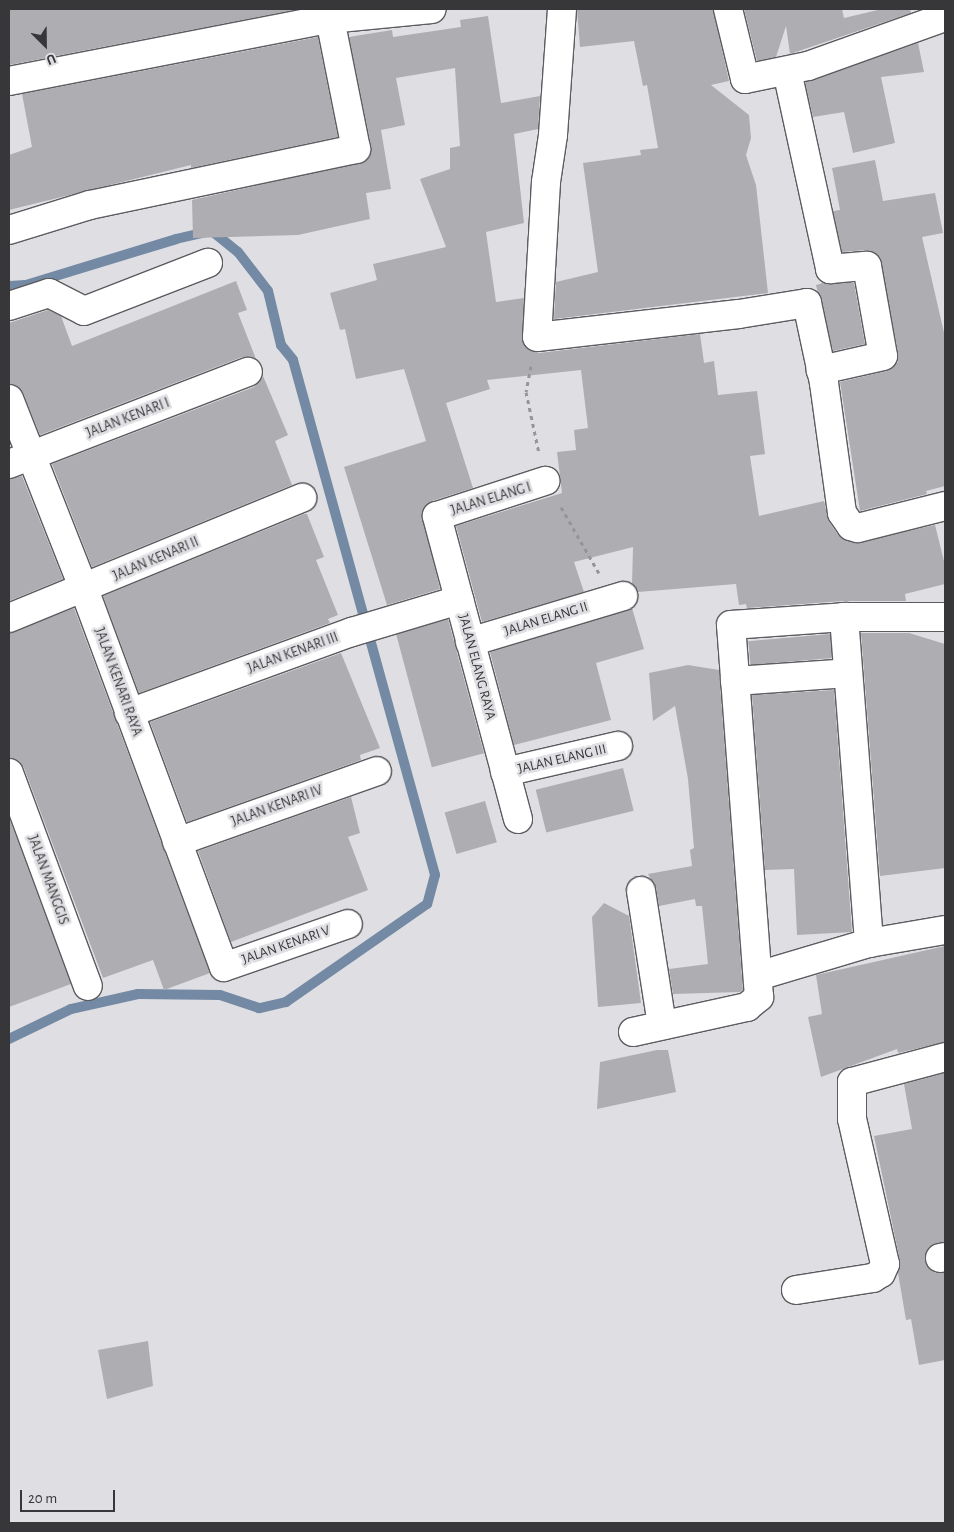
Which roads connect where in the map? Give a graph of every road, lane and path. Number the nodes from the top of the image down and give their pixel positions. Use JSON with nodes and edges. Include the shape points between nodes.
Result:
{"nodes":[{"id":1,"x":432,"y":9,"type":"edge"},
{"id":2,"x":562,"y":9,"type":"edge"},
{"id":3,"x":728,"y":9,"type":"edge"},
{"id":4,"x":328,"y":14,"type":"edge"},
{"id":5,"x":945,"y":17,"type":"edge"},
{"id":6,"x":786,"y":70,"type":"junction"},
{"id":7,"x":9,"y":81,"type":"edge"},
{"id":8,"x":9,"y":230,"type":"edge"},
{"id":9,"x":208,"y":263,"type":"dead end"},
{"id":10,"x":9,"y":306,"type":"edge"},
{"id":11,"x":821,"y":370,"type":"junction"},
{"id":12,"x":248,"y":372,"type":"dead end"},
{"id":13,"x":9,"y":399,"type":"edge"},
{"id":14,"x":20,"y":460,"type":"edge"},
{"id":15,"x":546,"y":482,"type":"dead end"},
{"id":16,"x":302,"y":498,"type":"dead end"},
{"id":17,"x":945,"y":506,"type":"edge"},
{"id":18,"x":437,"y":516,"type":"joint"},
{"id":19,"x":84,"y":589,"type":"junction"},
{"id":20,"x":622,"y":596,"type":"dead end"},
{"id":21,"x":459,"y":600,"type":"junction"},
{"id":22,"x":844,"y":617,"type":"junction"},
{"id":23,"x":945,"y":617,"type":"edge"},
{"id":24,"x":9,"y":618,"type":"edge"},
{"id":25,"x":470,"y":642,"type":"junction"},
{"id":26,"x":848,"y":673,"type":"junction"},
{"id":27,"x":735,"y":681,"type":"junction"},
{"id":28,"x":130,"y":713,"type":"junction"},
{"id":29,"x":618,"y":746,"type":"dead end"},
{"id":30,"x":377,"y":771,"type":"dead end"},
{"id":31,"x":505,"y":772,"type":"junction"},
{"id":32,"x":9,"y":773,"type":"edge"},
{"id":33,"x":518,"y":818,"type":"dead end"},
{"id":34,"x":178,"y":842,"type":"junction"},
{"id":35,"x":641,"y":891,"type":"dead end"},
{"id":36,"x":348,"y":924,"type":"dead end"},
{"id":37,"x":945,"y":930,"type":"edge"},
{"id":38,"x":869,"y":943,"type":"junction"},
{"id":39,"x":224,"y":967,"type":"joint"},
{"id":40,"x":758,"y":976,"type":"junction"},
{"id":41,"x":88,"y":986,"type":"dead end"},
{"id":42,"x":662,"y":1025,"type":"junction"},
{"id":43,"x":633,"y":1032,"type":"dead end"},
{"id":44,"x":945,"y":1058,"type":"edge"},
{"id":45,"x":796,"y":1290,"type":"dead end"}],
"edges":[{"from":1,"to":4,"type":"street"},
{"from":2,"to":11,"type":"street","via":[[553,135],[546,182],[537,337],[807,303]]},
{"from":3,"to":6,"type":"street","via":[[745,80]]},
{"from":4,"to":7,"type":"street"},
{"from":4,"to":8,"type":"street","via":[[356,149],[90,205]]},
{"from":5,"to":6,"type":"street","via":[[808,66]]},
{"from":6,"to":11,"type":"street","via":[[830,269],[867,266],[883,356]]},
{"from":9,"to":10,"type":"street","via":[[84,311],[49,294]]},
{"from":11,"to":17,"type":"street","via":[[836,483],[842,514],[851,526],[858,528]]},
{"from":12,"to":14,"type":"street","name":"JALAN KENARI I"},
{"from":13,"to":14,"type":"street","name":"JALAN KENARI RAYA"},
{"from":14,"to":19,"type":"street","name":"JALAN KENARI RAYA"},
{"from":15,"to":18,"type":"street","name":"JALAN ELANG I"},
{"from":16,"to":19,"type":"street","name":"JALAN KENARI II"},
{"from":18,"to":21,"type":"street","name":"JALAN ELANG RAYA"},
{"from":19,"to":24,"type":"street","name":"JALAN KENARI II"},
{"from":19,"to":28,"type":"street","name":"JALAN KENARI RAYA"},
{"from":20,"to":25,"type":"street","name":"JALAN ELANG II"},
{"from":21,"to":25,"type":"street","name":"JALAN ELANG RAYA"},
{"from":21,"to":28,"type":"street","name":"JALAN KENARI III","via":[[352,632]]},
{"from":22,"to":23,"type":"street"},
{"from":22,"to":26,"type":"street"},
{"from":22,"to":27,"type":"street","via":[[731,625]]},
{"from":25,"to":31,"type":"street","name":"JALAN ELANG RAYA"},
{"from":26,"to":27,"type":"street"},
{"from":26,"to":38,"type":"street"},
{"from":27,"to":40,"type":"street"},
{"from":28,"to":34,"type":"street","name":"JALAN KENARI RAYA"},
{"from":29,"to":31,"type":"street","name":"JALAN ELANG III"},
{"from":30,"to":34,"type":"street","name":"JALAN KENARI IV"},
{"from":31,"to":33,"type":"street","name":"JALAN ELANG RAYA"},
{"from":32,"to":41,"type":"street","name":"JALAN MANGGIS"},
{"from":34,"to":39,"type":"street","name":"JALAN KENARI RAYA"},
{"from":35,"to":42,"type":"street"},
{"from":36,"to":39,"type":"street","name":"JALAN KENARI V"},
{"from":37,"to":38,"type":"street"},
{"from":38,"to":40,"type":"street"},
{"from":40,"to":42,"type":"street","via":[[759,997],[747,1007]]},
{"from":42,"to":43,"type":"street"},
{"from":44,"to":45,"type":"street","via":[[852,1082],[852,1119],[885,1264],[881,1273],[873,1278]]}]}
